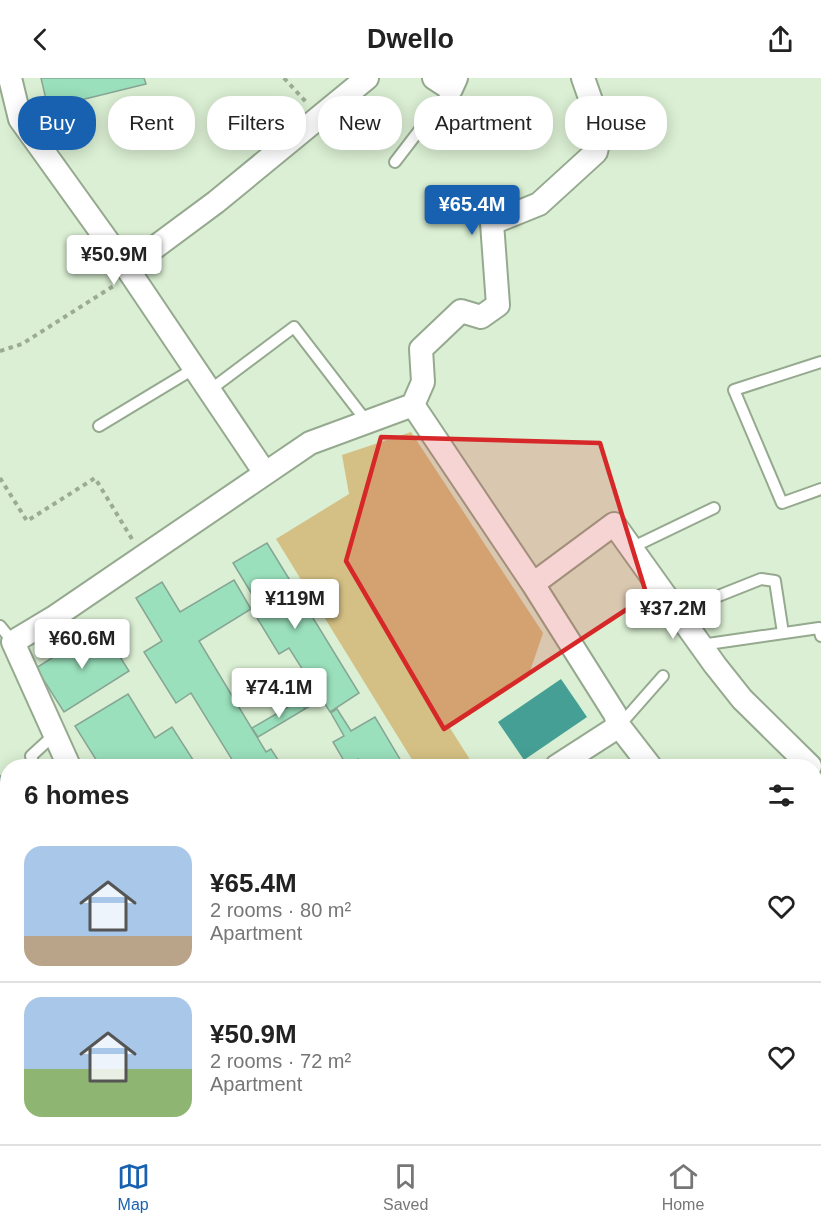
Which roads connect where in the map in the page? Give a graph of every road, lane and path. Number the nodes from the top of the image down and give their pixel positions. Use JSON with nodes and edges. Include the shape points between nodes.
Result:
{"nodes":[{"id":1,"x":10,"y":78,"type":"edge"},
{"id":2,"x":284,"y":78,"type":"edge"},
{"id":3,"x":367,"y":78,"type":"edge"},
{"id":4,"x":583,"y":78,"type":"edge"},
{"id":5,"x":447,"y":82,"type":"edge"},
{"id":6,"x":346,"y":96,"type":"edge"},
{"id":7,"x":318,"y":116,"type":"edge"},
{"id":8,"x":318,"y":120,"type":"edge"},
{"id":9,"x":395,"y":162,"type":"dead end"},
{"id":10,"x":129,"y":271,"type":"junction"},
{"id":11,"x":0,"y":351,"type":"edge"},
{"id":12,"x":821,"y":362,"type":"edge"},
{"id":13,"x":195,"y":369,"type":"junction"},
{"id":14,"x":210,"y":390,"type":"junction"},
{"id":15,"x":413,"y":405,"type":"junction"},
{"id":16,"x":367,"y":422,"type":"junction"},
{"id":17,"x":99,"y":426,"type":"dead end"},
{"id":18,"x":266,"y":473,"type":"junction"},
{"id":19,"x":0,"y":478,"type":"edge"},
{"id":20,"x":821,"y":489,"type":"edge"},
{"id":21,"x":714,"y":508,"type":"dead end"},
{"id":22,"x":630,"y":548,"type":"junction"},
{"id":23,"x":143,"y":557,"type":"junction"},
{"id":24,"x":533,"y":584,"type":"junction"},
{"id":25,"x":678,"y":612,"type":"junction"},
{"id":26,"x":783,"y":633,"type":"junction"},
{"id":27,"x":7,"y":634,"type":"edge"},
{"id":28,"x":821,"y":636,"type":"edge"},
{"id":29,"x":701,"y":645,"type":"junction"},
{"id":30,"x":663,"y":676,"type":"dead end"},
{"id":31,"x":619,"y":726,"type":"junction"},
{"id":32,"x":55,"y":734,"type":"junction"},
{"id":33,"x":32,"y":759,"type":"edge"},
{"id":34,"x":66,"y":759,"type":"edge"},
{"id":35,"x":568,"y":759,"type":"edge"},
{"id":36,"x":645,"y":759,"type":"edge"},
{"id":37,"x":803,"y":759,"type":"edge"}],
"edges":[{"from":1,"to":10,"type":"street","via":[[20,119]]},
{"from":2,"to":7,"type":"path"},
{"from":3,"to":6,"type":"street"},
{"from":4,"to":15,"type":"street","via":[[601,129],[596,152],[539,204],[492,223],[498,305],[481,317],[461,311],[421,349],[423,382]]},
{"from":5,"to":9,"type":"lane"},
{"from":8,"to":10,"type":"street"},
{"from":10,"to":11,"type":"path","via":[[22,344]]},
{"from":10,"to":13,"type":"street"},
{"from":12,"to":20,"type":"lane","via":[[734,390],[782,503]]},
{"from":13,"to":14,"type":"street"},
{"from":13,"to":17,"type":"lane"},
{"from":14,"to":16,"type":"lane","via":[[294,327]]},
{"from":14,"to":18,"type":"street"},
{"from":15,"to":16,"type":"street"},
{"from":15,"to":24,"type":"street"},
{"from":16,"to":18,"type":"street","via":[[310,443]]},
{"from":18,"to":23,"type":"street"},
{"from":19,"to":23,"type":"path","via":[[27,521],[95,478]]},
{"from":21,"to":22,"type":"lane"},
{"from":22,"to":24,"type":"street","via":[[614,524]]},
{"from":22,"to":25,"type":"street"},
{"from":23,"to":27,"type":"street","via":[[52,618]]},
{"from":24,"to":31,"type":"street"},
{"from":25,"to":26,"type":"lane","via":[[761,579],[775,581]]},
{"from":25,"to":29,"type":"street"},
{"from":26,"to":28,"type":"lane","via":[[819,628]]},
{"from":26,"to":29,"type":"lane"},
{"from":27,"to":32,"type":"street"},
{"from":29,"to":37,"type":"street","via":[[742,699]]},
{"from":30,"to":31,"type":"lane"},
{"from":31,"to":35,"type":"street"},
{"from":31,"to":36,"type":"street"},
{"from":32,"to":33,"type":"lane"},
{"from":32,"to":34,"type":"street"}]}
